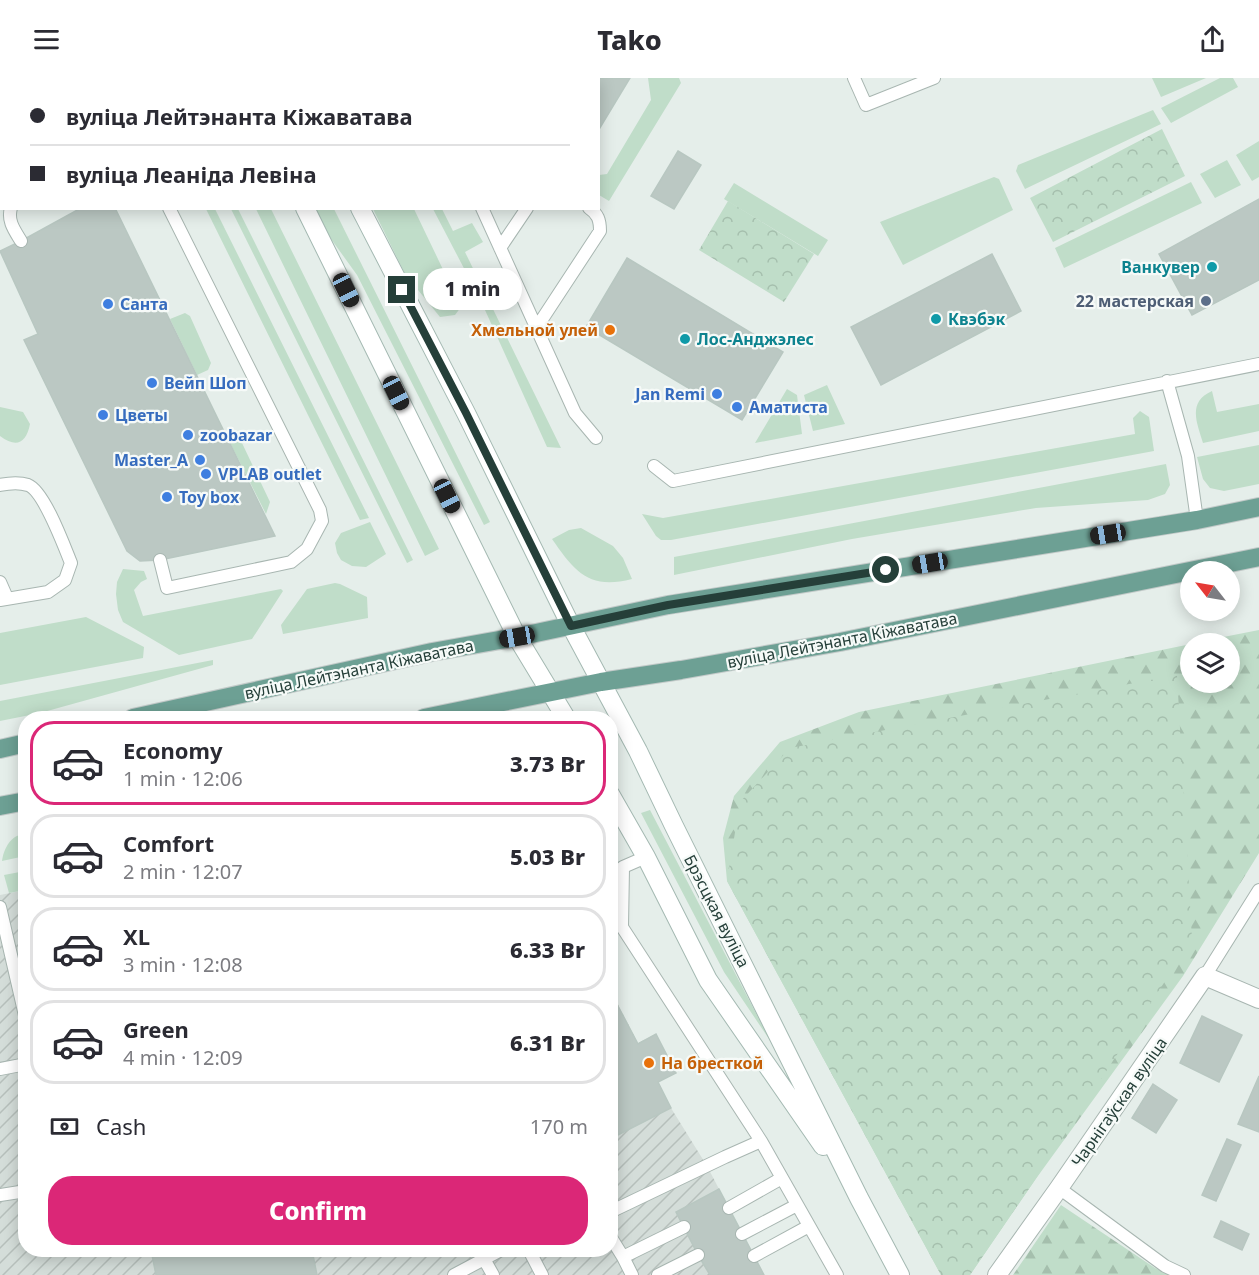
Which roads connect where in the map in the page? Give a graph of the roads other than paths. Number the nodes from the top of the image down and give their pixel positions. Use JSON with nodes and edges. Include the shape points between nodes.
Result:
{"nodes":[{"id":1,"x":854,"y":78,"type":"edge"},
{"id":2,"x":934,"y":78,"type":"edge"},
{"id":3,"x":10,"y":210,"type":"edge"},
{"id":4,"x":170,"y":210,"type":"edge"},
{"id":5,"x":306,"y":210,"type":"edge"},
{"id":6,"x":361,"y":210,"type":"edge"},
{"id":7,"x":483,"y":210,"type":"edge"},
{"id":8,"x":526,"y":210,"type":"edge"},
{"id":9,"x":592,"y":210,"type":"edge"},
{"id":10,"x":21,"y":241,"type":"dead end"},
{"id":11,"x":500,"y":248,"type":"junction"},
{"id":12,"x":537,"y":327,"type":"junction"},
{"id":13,"x":1259,"y":364,"type":"edge"},
{"id":14,"x":1167,"y":381,"type":"junction"},
{"id":15,"x":596,"y":438,"type":"dead end"},
{"id":16,"x":654,"y":466,"type":"dead end"},
{"id":17,"x":0,"y":485,"type":"edge"},
{"id":18,"x":1259,"y":507,"type":"edge"},
{"id":19,"x":1197,"y":520,"type":"junction"},
{"id":20,"x":1259,"y":557,"type":"edge"},
{"id":21,"x":160,"y":560,"type":"dead end"},
{"id":22,"x":0,"y":582,"type":"edge"},
{"id":23,"x":4,"y":599,"type":"edge"},
{"id":24,"x":571,"y":626,"type":"junction"},
{"id":25,"x":517,"y":637,"type":"junction"},
{"id":26,"x":601,"y":682,"type":"junction"},
{"id":27,"x":550,"y":692,"type":"junction"},
{"id":28,"x":165,"y":711,"type":"edge"},
{"id":29,"x":458,"y":711,"type":"edge"},
{"id":30,"x":562,"y":711,"type":"edge"},
{"id":31,"x":617,"y":711,"type":"edge"},
{"id":32,"x":618,"y":713,"type":"edge"},
{"id":33,"x":18,"y":745,"type":"edge"},
{"id":34,"x":0,"y":749,"type":"edge"},
{"id":35,"x":18,"y":803,"type":"edge"},
{"id":36,"x":0,"y":806,"type":"edge"},
{"id":37,"x":618,"y":808,"type":"edge"},
{"id":38,"x":646,"y":857,"type":"junction"},
{"id":39,"x":1259,"y":890,"type":"edge"},
{"id":40,"x":0,"y":907,"type":"edge"},
{"id":41,"x":1205,"y":976,"type":"junction"},
{"id":42,"x":18,"y":985,"type":"edge"},
{"id":43,"x":1259,"y":999,"type":"edge"},
{"id":44,"x":18,"y":1066,"type":"edge"},
{"id":45,"x":0,"y":1069,"type":"edge"},
{"id":46,"x":761,"y":1140,"type":"junction"},
{"id":47,"x":782,"y":1178,"type":"junction"},
{"id":48,"x":1059,"y":1188,"type":"junction"},
{"id":49,"x":18,"y":1192,"type":"edge"},
{"id":50,"x":0,"y":1195,"type":"edge"},
{"id":51,"x":859,"y":1198,"type":"junction"},
{"id":52,"x":797,"y":1205,"type":"junction"},
{"id":53,"x":618,"y":1208,"type":"edge"},
{"id":54,"x":729,"y":1208,"type":"dead end"},
{"id":55,"x":809,"y":1226,"type":"junction"},
{"id":56,"x":684,"y":1227,"type":"dead end"},
{"id":57,"x":742,"y":1234,"type":"dead end"},
{"id":58,"x":618,"y":1249,"type":"edge"},
{"id":59,"x":698,"y":1255,"type":"dead end"},
{"id":60,"x":754,"y":1256,"type":"dead end"},
{"id":61,"x":533,"y":1257,"type":"edge"},
{"id":62,"x":623,"y":1257,"type":"junction"},
{"id":63,"x":484,"y":1258,"type":"joint"},
{"id":64,"x":454,"y":1275,"type":"edge"},
{"id":65,"x":493,"y":1275,"type":"edge"},
{"id":66,"x":542,"y":1275,"type":"edge"},
{"id":67,"x":632,"y":1275,"type":"edge"},
{"id":68,"x":658,"y":1275,"type":"edge"},
{"id":69,"x":837,"y":1275,"type":"edge"},
{"id":70,"x":900,"y":1275,"type":"edge"},
{"id":71,"x":997,"y":1275,"type":"edge"},
{"id":72,"x":1184,"y":1275,"type":"edge"}],
"edges":[{"from":1,"to":2,"type":"lane","via":[[866,105]]},
{"from":3,"to":10,"type":"lane","via":[[9,216]]},
{"from":4,"to":21,"type":"lane","via":[[320,510],[322,521],[308,549],[291,562],[167,588]]},
{"from":5,"to":25,"type":"street"},
{"from":6,"to":24,"type":"street","name":"Брэсцкая вуліца"},
{"from":7,"to":11,"type":"lane"},
{"from":8,"to":11,"type":"lane"},
{"from":9,"to":12,"type":"lane","via":[[600,231]]},
{"from":11,"to":12,"type":"lane"},
{"from":12,"to":15,"type":"lane","via":[[575,413]]},
{"from":13,"to":14,"type":"lane"},
{"from":14,"to":16,"type":"lane","via":[[673,481]]},
{"from":14,"to":19,"type":"lane","via":[[1188,456]]},
{"from":17,"to":23,"type":"lane","via":[[30,485],[44,501],[71,563],[65,580],[48,592]]},
{"from":18,"to":19,"type":"main road","name":"вуліца Лейтэнанта Кіжаватава"},
{"from":19,"to":24,"type":"main road","name":"вуліца Лейтэнанта Кіжаватава","via":[[668,605]]},
{"from":20,"to":26,"type":"main road","name":"вуліца Лейтэнанта Кіжаватава","via":[[840,642]]},
{"from":22,"to":23,"type":"lane"},
{"from":24,"to":25,"type":"main road","name":"вуліца Лейтэнанта Кіжаватава"},
{"from":24,"to":26,"type":"street","name":"Брэсцкая вуліца"},
{"from":25,"to":27,"type":"street"},
{"from":25,"to":28,"type":"main road","name":"вуліца Лейтэнанта Кіжаватава"},
{"from":26,"to":27,"type":"main road","name":"вуліца Лейтэнанта Кіжаватава"},
{"from":26,"to":31,"type":"street","name":"Брэсцкая вуліца"},
{"from":27,"to":29,"type":"main road","name":"вуліца Лейтэнанта Кіжаватава"},
{"from":27,"to":30,"type":"street"},
{"from":32,"to":51,"type":"street","name":"Брэсцкая вуліца"},
{"from":33,"to":34,"type":"main road"},
{"from":35,"to":36,"type":"main road"},
{"from":37,"to":38,"type":"street","name":"Брэсцкая вуліца"},
{"from":38,"to":46,"type":"lane","via":[[623,867],[622,927]]},
{"from":38,"to":51,"type":"street","name":"Брэсцкая вуліца","via":[[708,980]]},
{"from":39,"to":41,"type":"lane"},
{"from":40,"to":42,"type":"lane"},
{"from":41,"to":43,"type":"street"},
{"from":41,"to":48,"type":"street","name":"Чарнігаўская вуліца"},
{"from":44,"to":45,"type":"lane"},
{"from":46,"to":47,"type":"lane"},
{"from":46,"to":53,"type":"lane"},
{"from":47,"to":52,"type":"lane"},
{"from":47,"to":54,"type":"lane"},
{"from":48,"to":71,"type":"street","name":"Чарнігаўская вуліца"},
{"from":48,"to":72,"type":"lane","via":[[1165,1266]]},
{"from":49,"to":50,"type":"lane"},
{"from":51,"to":70,"type":"street","name":"Брэсцкая вуліца"},
{"from":52,"to":55,"type":"lane"},
{"from":52,"to":57,"type":"lane"},
{"from":55,"to":60,"type":"lane"},
{"from":55,"to":69,"type":"lane"},
{"from":56,"to":62,"type":"lane"},
{"from":58,"to":62,"type":"lane"},
{"from":59,"to":68,"type":"lane"},
{"from":61,"to":66,"type":"lane"},
{"from":62,"to":67,"type":"lane"},
{"from":63,"to":64,"type":"lane"},
{"from":63,"to":65,"type":"lane"}]}
